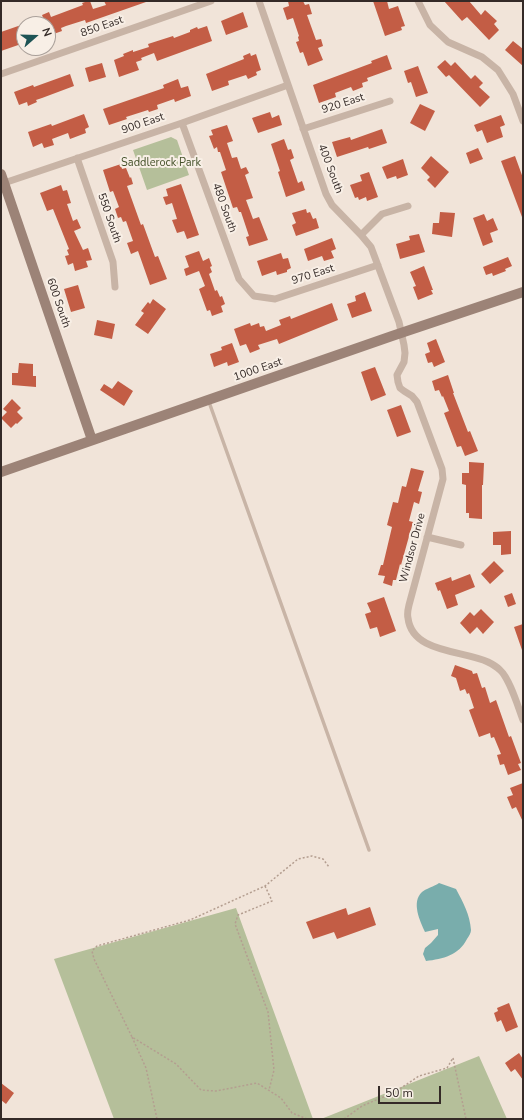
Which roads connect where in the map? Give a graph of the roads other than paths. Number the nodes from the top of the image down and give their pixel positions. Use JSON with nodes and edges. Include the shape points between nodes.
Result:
{"nodes":[{"id":1,"x":211,"y":1,"type":"edge"},
{"id":2,"x":259,"y":1,"type":"edge"},
{"id":3,"x":418,"y":1,"type":"edge"},
{"id":4,"x":1,"y":74,"type":"edge"},
{"id":5,"x":288,"y":85,"type":"junction"},
{"id":6,"x":390,"y":101,"type":"dead end"},
{"id":7,"x":523,"y":121,"type":"edge"},
{"id":8,"x":182,"y":123,"type":"junction"},
{"id":9,"x":303,"y":129,"type":"junction"},
{"id":10,"x":77,"y":158,"type":"junction"},
{"id":11,"x":2,"y":178,"type":"edge"},
{"id":12,"x":408,"y":206,"type":"dead end"},
{"id":13,"x":361,"y":234,"type":"junction"},
{"id":14,"x":378,"y":265,"type":"junction"},
{"id":15,"x":115,"y":287,"type":"dead end"},
{"id":16,"x":523,"y":292,"type":"edge"},
{"id":17,"x":254,"y":296,"type":"joint"},
{"id":18,"x":402,"y":333,"type":"junction"},
{"id":19,"x":208,"y":400,"type":"junction"},
{"id":20,"x":92,"y":440,"type":"junction"},
{"id":21,"x":1,"y":472,"type":"edge"},
{"id":22,"x":428,"y":537,"type":"junction"},
{"id":23,"x":461,"y":545,"type":"dead end"},
{"id":24,"x":523,"y":720,"type":"edge"},
{"id":25,"x":369,"y":850,"type":"dead end"}],
"edges":[{"from":1,"to":4,"type":"street","name":"850 East"},
{"from":2,"to":5,"type":"street","name":"400 South"},
{"from":3,"to":7,"type":"street","via":[[430,25],[448,42],[482,57],[498,70],[513,94]]},
{"from":5,"to":8,"type":"street","name":"900 East"},
{"from":5,"to":9,"type":"street","name":"400 South"},
{"from":6,"to":9,"type":"street","name":"920 East"},
{"from":8,"to":10,"type":"street","name":"900 East"},
{"from":8,"to":17,"type":"street","name":"480 South","via":[[238,279]]},
{"from":9,"to":13,"type":"street","name":"400 South","via":[[332,205]]},
{"from":10,"to":11,"type":"street","name":"900 East"},
{"from":10,"to":15,"type":"street","name":"550 South","via":[[113,262]]},
{"from":11,"to":20,"type":"street","name":"600 South"},
{"from":12,"to":13,"type":"street","via":[[382,214]]},
{"from":13,"to":14,"type":"street","name":"400 South","via":[[371,247]]},
{"from":14,"to":17,"type":"street","name":"970 East","via":[[275,299]]},
{"from":14,"to":18,"type":"street","name":"400 South"},
{"from":16,"to":18,"type":"street","name":"1000 East"},
{"from":18,"to":19,"type":"street","name":"1000 East"},
{"from":18,"to":22,"type":"street","name":"Windsor Drive","via":[[405,353],[404,362],[397,375],[398,382],[400,388],[417,402],[442,469],[443,479]]},
{"from":19,"to":20,"type":"street","name":"1000 East"},
{"from":19,"to":25,"type":"lane"},
{"from":20,"to":21,"type":"street","name":"1000 East"},
{"from":22,"to":23,"type":"street"},
{"from":22,"to":24,"type":"street","name":"Windsor Drive","via":[[408,606],[410,628],[417,638],[428,645],[488,662],[502,672]]}]}
